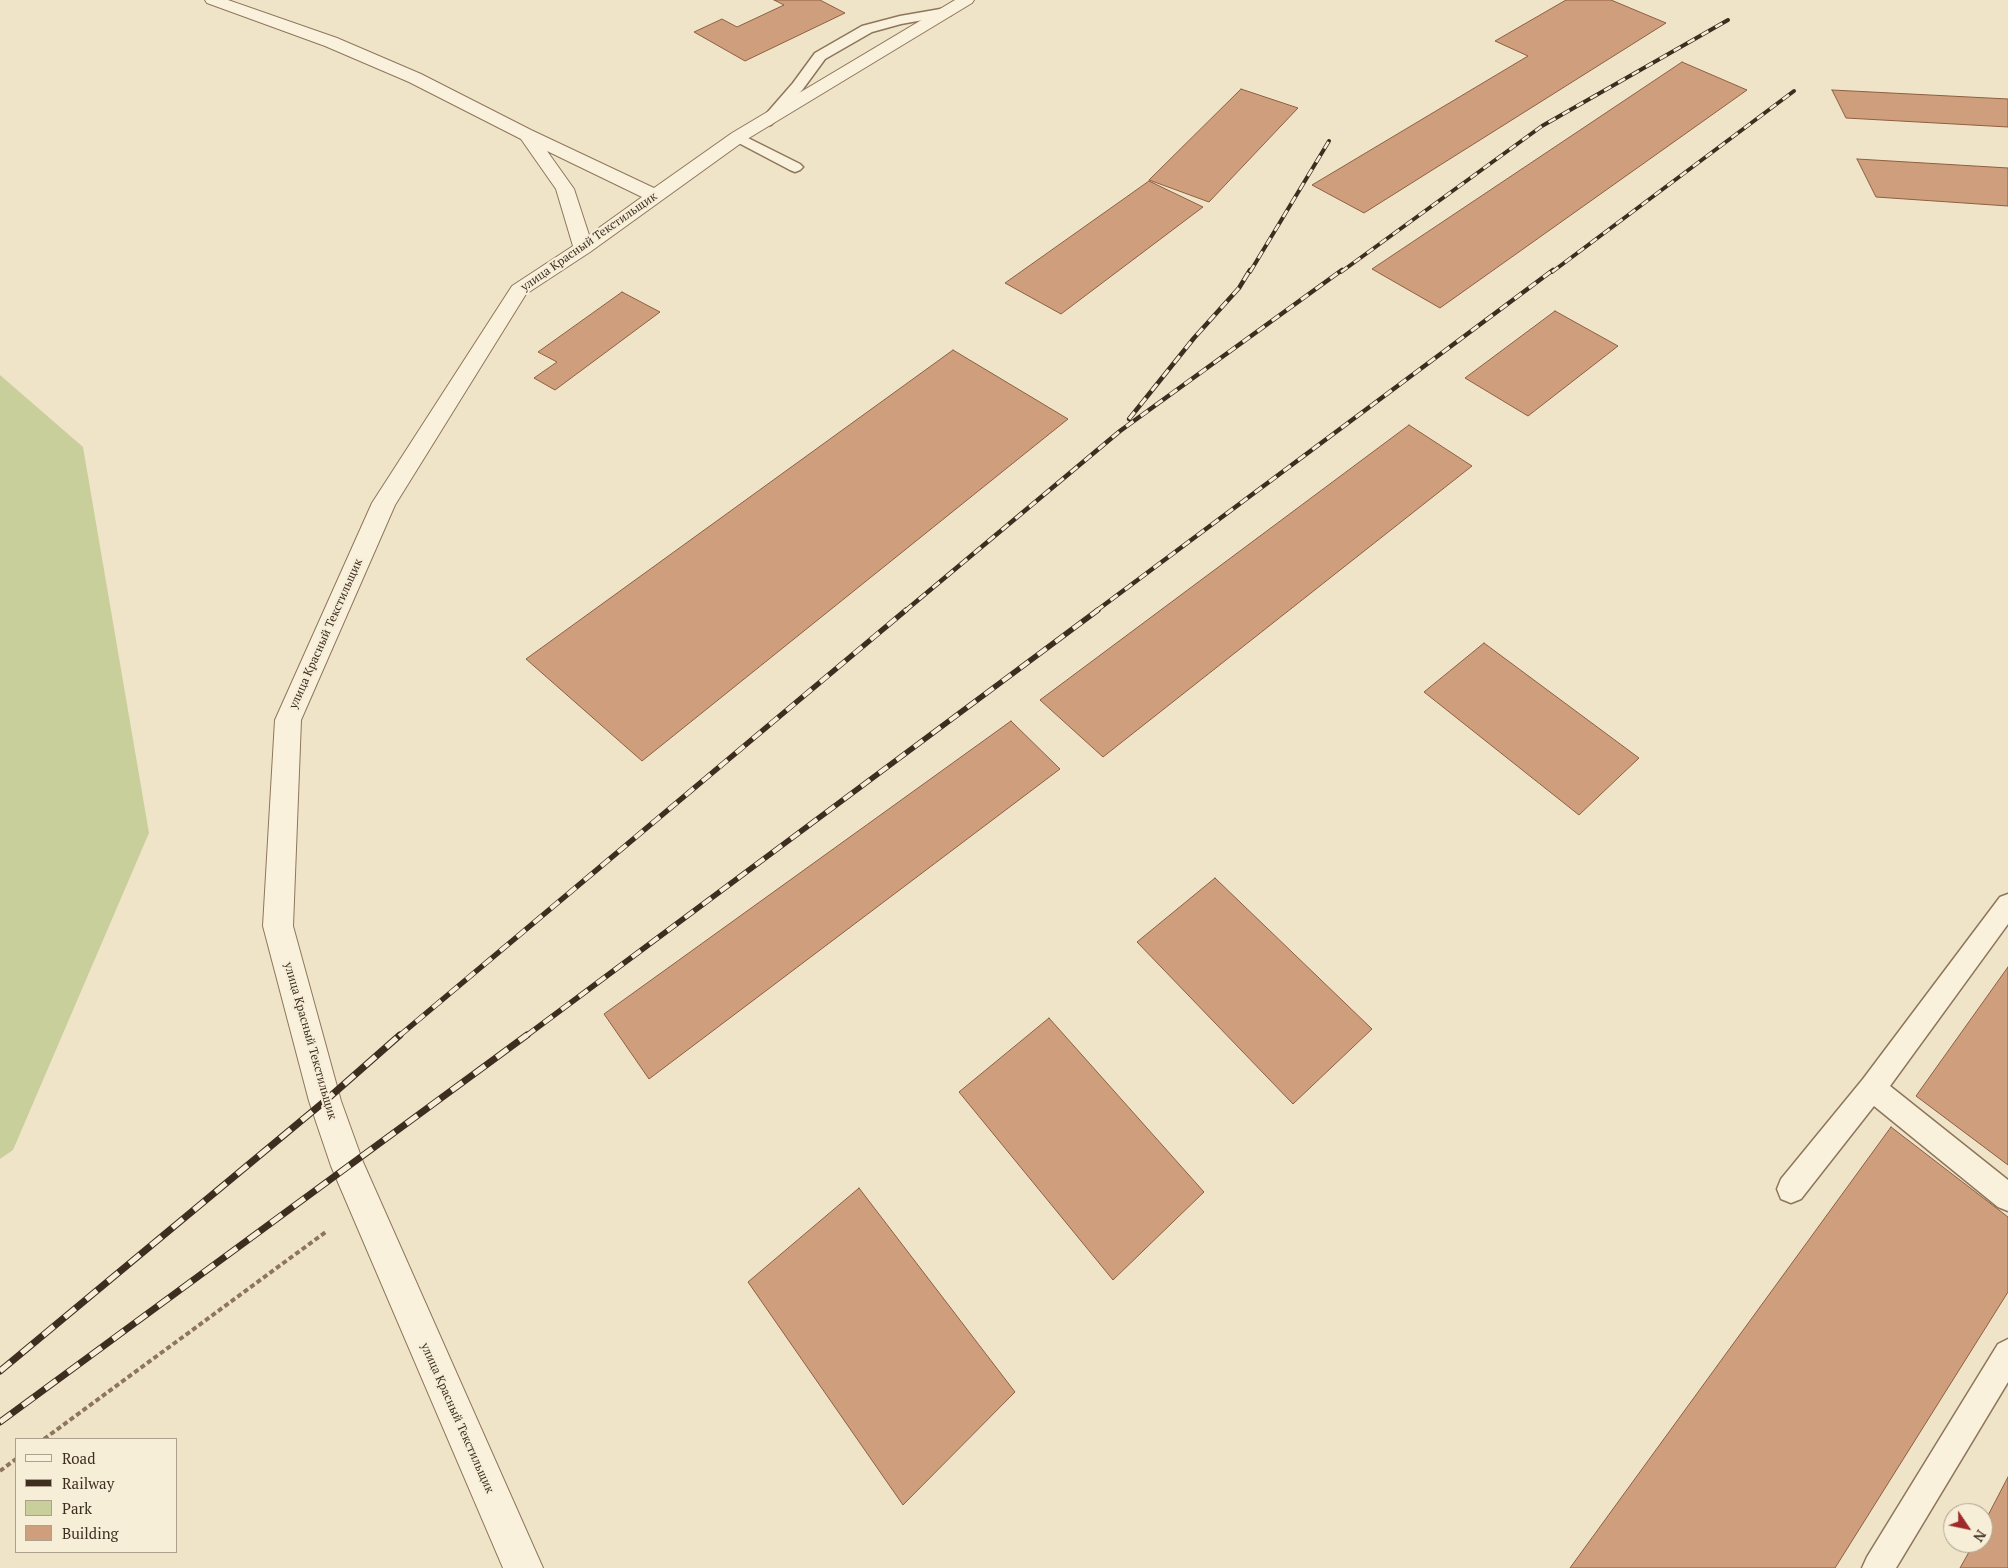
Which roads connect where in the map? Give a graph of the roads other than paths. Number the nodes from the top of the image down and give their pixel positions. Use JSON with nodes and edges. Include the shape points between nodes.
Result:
{"nodes":[{"id":1,"x":213,"y":0,"type":"edge"},
{"id":2,"x":966,"y":0,"type":"edge"},
{"id":3,"x":946,"y":12,"type":"junction"},
{"id":4,"x":766,"y":122,"type":"junction"},
{"id":5,"x":528,"y":134,"type":"junction"},
{"id":6,"x":738,"y":137,"type":"junction"},
{"id":7,"x":794,"y":167,"type":"dead end"},
{"id":8,"x":656,"y":196,"type":"junction"},
{"id":9,"x":583,"y":248,"type":"junction"},
{"id":10,"x":2008,"y":905,"type":"edge"},
{"id":11,"x":1872,"y":1088,"type":"junction"},
{"id":12,"x":1791,"y":1188,"type":"dead end"},
{"id":13,"x":2008,"y":1197,"type":"edge"},
{"id":14,"x":2008,"y":1354,"type":"edge"},
{"id":15,"x":523,"y":1568,"type":"edge"},
{"id":16,"x":1878,"y":1568,"type":"edge"}],
"edges":[{"from":1,"to":5,"type":"street","via":[[331,42],[415,78]]},
{"from":2,"to":3,"type":"street","name":"улица Красный Текстильщик"},
{"from":3,"to":4,"type":"street","name":"улица Красный Текстильщик"},
{"from":3,"to":4,"type":"lane","via":[[867,29],[820,56]]},
{"from":4,"to":6,"type":"street","name":"улица Красный Текстильщик"},
{"from":5,"to":8,"type":"street"},
{"from":5,"to":9,"type":"street","via":[[565,189]]},
{"from":6,"to":7,"type":"lane"},
{"from":6,"to":8,"type":"street","name":"улица Красный Текстильщик"},
{"from":8,"to":9,"type":"street","name":"улица Красный Текстильщик"},
{"from":9,"to":15,"type":"street","name":"улица Красный Текстильщик","via":[[519,290],[384,503],[288,720],[278,926],[325,1101],[348,1166]]},
{"from":10,"to":11,"type":"lane"},
{"from":11,"to":12,"type":"lane"},
{"from":11,"to":13,"type":"lane"},
{"from":14,"to":16,"type":"lane"}]}
